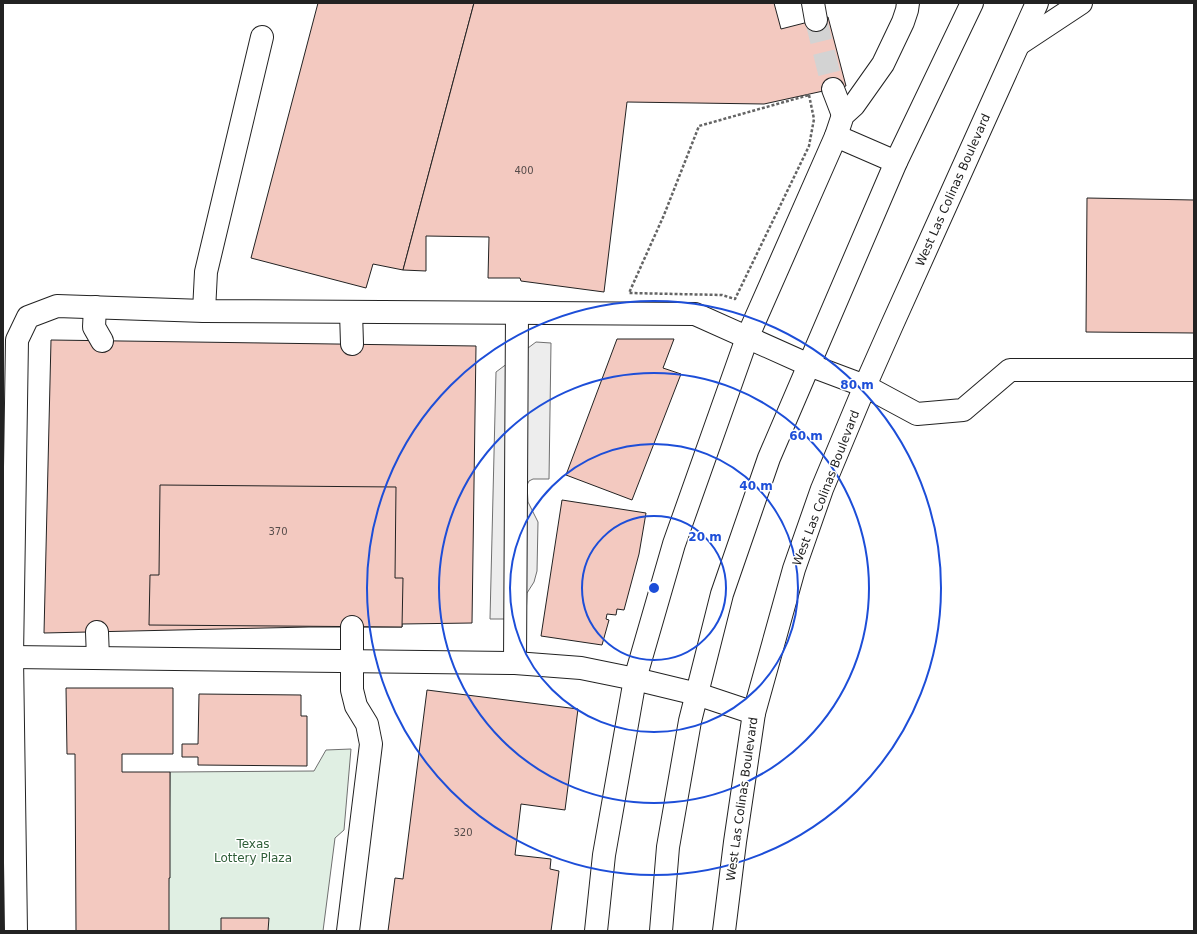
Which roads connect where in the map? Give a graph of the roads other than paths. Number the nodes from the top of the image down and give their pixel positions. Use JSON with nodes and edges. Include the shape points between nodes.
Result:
{"nodes":[{"id":1,"x":908,"y":3,"type":"edge"},
{"id":2,"x":972,"y":3,"type":"edge"},
{"id":3,"x":1037,"y":3,"type":"edge"},
{"id":4,"x":1081,"y":3,"type":"edge"},
{"id":5,"x":262,"y":37,"type":"dead end"},
{"id":6,"x":1019,"y":44,"type":"junction"},
{"id":7,"x":833,"y":89,"type":"tunnel mouth"},
{"id":8,"x":843,"y":115,"type":"junction"},
{"id":9,"x":836,"y":136,"type":"junction"},
{"id":10,"x":896,"y":162,"type":"junction"},
{"id":11,"x":204,"y":312,"type":"junction"},
{"id":12,"x":351,"y":312,"type":"junction"},
{"id":13,"x":517,"y":313,"type":"junction"},
{"id":14,"x":747,"y":338,"type":"junction"},
{"id":15,"x":352,"y":344,"type":"dead end"},
{"id":16,"x":809,"y":365,"type":"junction"},
{"id":17,"x":1194,"y":370,"type":"edge"},
{"id":18,"x":865,"y":386,"type":"junction"},
{"id":19,"x":352,"y":627,"type":"dead end"},
{"id":20,"x":97,"y":632,"type":"dead end"},
{"id":21,"x":12,"y":657,"type":"junction"},
{"id":22,"x":98,"y":658,"type":"junction"},
{"id":23,"x":352,"y":660,"type":"junction"},
{"id":24,"x":515,"y":663,"type":"junction"},
{"id":25,"x":635,"y":679,"type":"junction"},
{"id":26,"x":697,"y":694,"type":"junction"},
{"id":27,"x":754,"y":713,"type":"junction"},
{"id":28,"x":16,"y":931,"type":"edge"},
{"id":29,"x":348,"y":931,"type":"edge"},
{"id":30,"x":596,"y":931,"type":"edge"},
{"id":31,"x":661,"y":931,"type":"edge"},
{"id":32,"x":724,"y":931,"type":"edge"}],
"edges":[{"from":1,"to":8,"type":"main road","via":[[903,22],[884,64],[854,105]]},
{"from":2,"to":10,"type":"main road"},
{"from":3,"to":6,"type":"main road","name":"West Las Colinas Boulevard"},
{"from":4,"to":6,"type":"main road"},
{"from":5,"to":11,"type":"main road","via":[[206,272]]},
{"from":6,"to":18,"type":"main road","name":"West Las Colinas Boulevard"},
{"from":7,"to":8,"type":"main road"},
{"from":8,"to":9,"type":"main road"},
{"from":9,"to":10,"type":"main road"},
{"from":9,"to":14,"type":"main road"},
{"from":10,"to":16,"type":"main road"},
{"from":11,"to":12,"type":"main road"},
{"from":11,"to":21,"type":"main road","via":[[93,329],[57,306],[28,317],[17,340]]},
{"from":12,"to":13,"type":"main road"},
{"from":12,"to":15,"type":"main road"},
{"from":13,"to":14,"type":"main road","via":[[695,314]]},
{"from":13,"to":24,"type":"main road"},
{"from":14,"to":16,"type":"main road"},
{"from":14,"to":25,"type":"main road","via":[[674,544]]},
{"from":16,"to":18,"type":"main road"},
{"from":16,"to":26,"type":"main road","via":[[769,458],[722,594]]},
{"from":17,"to":18,"type":"main road","via":[[1010,370],[963,410],[917,414]]},
{"from":18,"to":27,"type":"main road","name":"West Las Colinas Boulevard","via":[[822,489],[794,568]]},
{"from":19,"to":23,"type":"main road"},
{"from":20,"to":22,"type":"main road"},
{"from":21,"to":22,"type":"main road"},
{"from":21,"to":28,"type":"main road"},
{"from":22,"to":23,"type":"main road"},
{"from":23,"to":24,"type":"main road"},
{"from":23,"to":29,"type":"main road","via":[[352,690],[356,706],[367,724],[371,744]]},
{"from":24,"to":25,"type":"main road","via":[[581,668]]},
{"from":25,"to":26,"type":"main road"},
{"from":25,"to":30,"type":"main road","via":[[604,855]]},
{"from":26,"to":27,"type":"main road"},
{"from":26,"to":31,"type":"main road","via":[[668,847]]},
{"from":27,"to":32,"type":"main road","name":"West Las Colinas Boulevard"}]}
